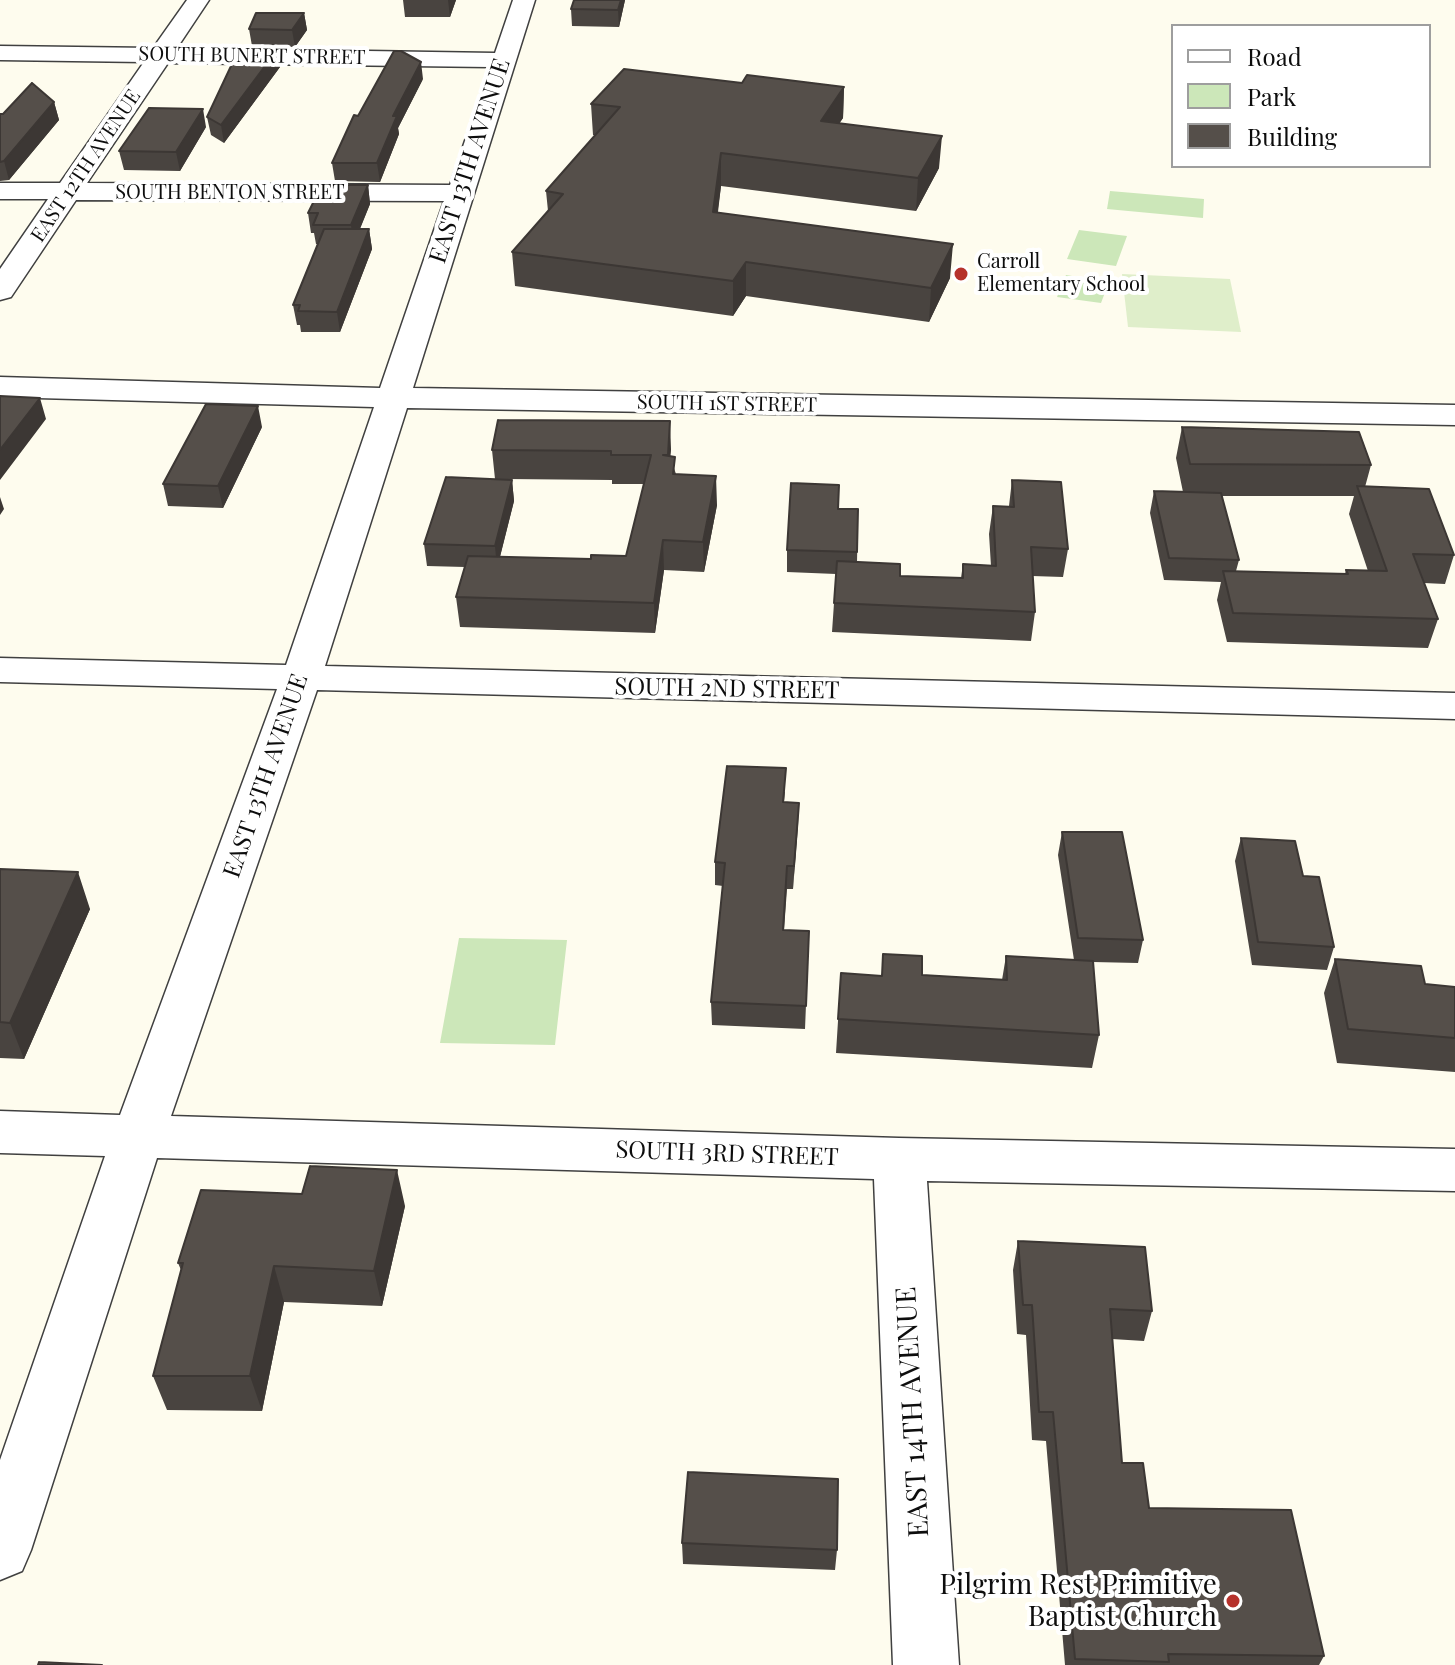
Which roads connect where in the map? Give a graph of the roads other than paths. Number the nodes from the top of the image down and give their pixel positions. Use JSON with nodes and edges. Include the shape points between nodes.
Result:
{"nodes":[{"id":1,"x":198,"y":0,"type":"edge"},
{"id":2,"x":524,"y":0,"type":"edge"},
{"id":3,"x":0,"y":53,"type":"edge"},
{"id":4,"x":162,"y":54,"type":"junction"},
{"id":5,"x":503,"y":60,"type":"junction"},
{"id":6,"x":0,"y":191,"type":"edge"},
{"id":7,"x":69,"y":192,"type":"junction"},
{"id":8,"x":460,"y":193,"type":"junction"},
{"id":9,"x":0,"y":291,"type":"edge"},
{"id":10,"x":0,"y":387,"type":"edge"},
{"id":11,"x":393,"y":398,"type":"junction"},
{"id":12,"x":1455,"y":415,"type":"edge"},
{"id":13,"x":0,"y":670,"type":"edge"},
{"id":14,"x":301,"y":679,"type":"junction"},
{"id":15,"x":1455,"y":706,"type":"edge"},
{"id":16,"x":0,"y":1132,"type":"edge"},
{"id":17,"x":138,"y":1136,"type":"junction"},
{"id":18,"x":899,"y":1159,"type":"junction"},
{"id":19,"x":1455,"y":1170,"type":"edge"},
{"id":20,"x":0,"y":1550,"type":"edge"},
{"id":21,"x":926,"y":1665,"type":"edge"}],
"edges":[{"from":1,"to":4,"type":"street","name":"EAST 12TH AVENUE"},
{"from":2,"to":5,"type":"street","name":"EAST 13TH AVENUE"},
{"from":3,"to":4,"type":"street","name":"SOUTH BUNERT STREET"},
{"from":4,"to":5,"type":"street","name":"SOUTH BUNERT STREET"},
{"from":4,"to":7,"type":"street","name":"EAST 12TH AVENUE"},
{"from":5,"to":8,"type":"street","name":"EAST 13TH AVENUE"},
{"from":6,"to":7,"type":"street","name":"SOUTH BENTON STREET"},
{"from":7,"to":8,"type":"street","name":"SOUTH BENTON STREET"},
{"from":7,"to":9,"type":"street","name":"EAST 12TH AVENUE"},
{"from":8,"to":11,"type":"street","name":"EAST 13TH AVENUE"},
{"from":10,"to":11,"type":"street","name":"SOUTH 1ST STREET"},
{"from":11,"to":12,"type":"street","name":"SOUTH 1ST STREET"},
{"from":11,"to":14,"type":"street","name":"EAST 13TH AVENUE"},
{"from":13,"to":14,"type":"street","name":"SOUTH 2ND STREET"},
{"from":14,"to":15,"type":"street","name":"SOUTH 2ND STREET"},
{"from":14,"to":17,"type":"street","name":"EAST 13TH AVENUE"},
{"from":16,"to":17,"type":"street","name":"SOUTH 3RD STREET"},
{"from":17,"to":18,"type":"street","name":"SOUTH 3RD STREET"},
{"from":17,"to":20,"type":"street","name":"EAST 13TH AVENUE"},
{"from":18,"to":19,"type":"street","name":"SOUTH 3RD STREET"},
{"from":18,"to":21,"type":"street","name":"EAST 14TH AVENUE"}]}
